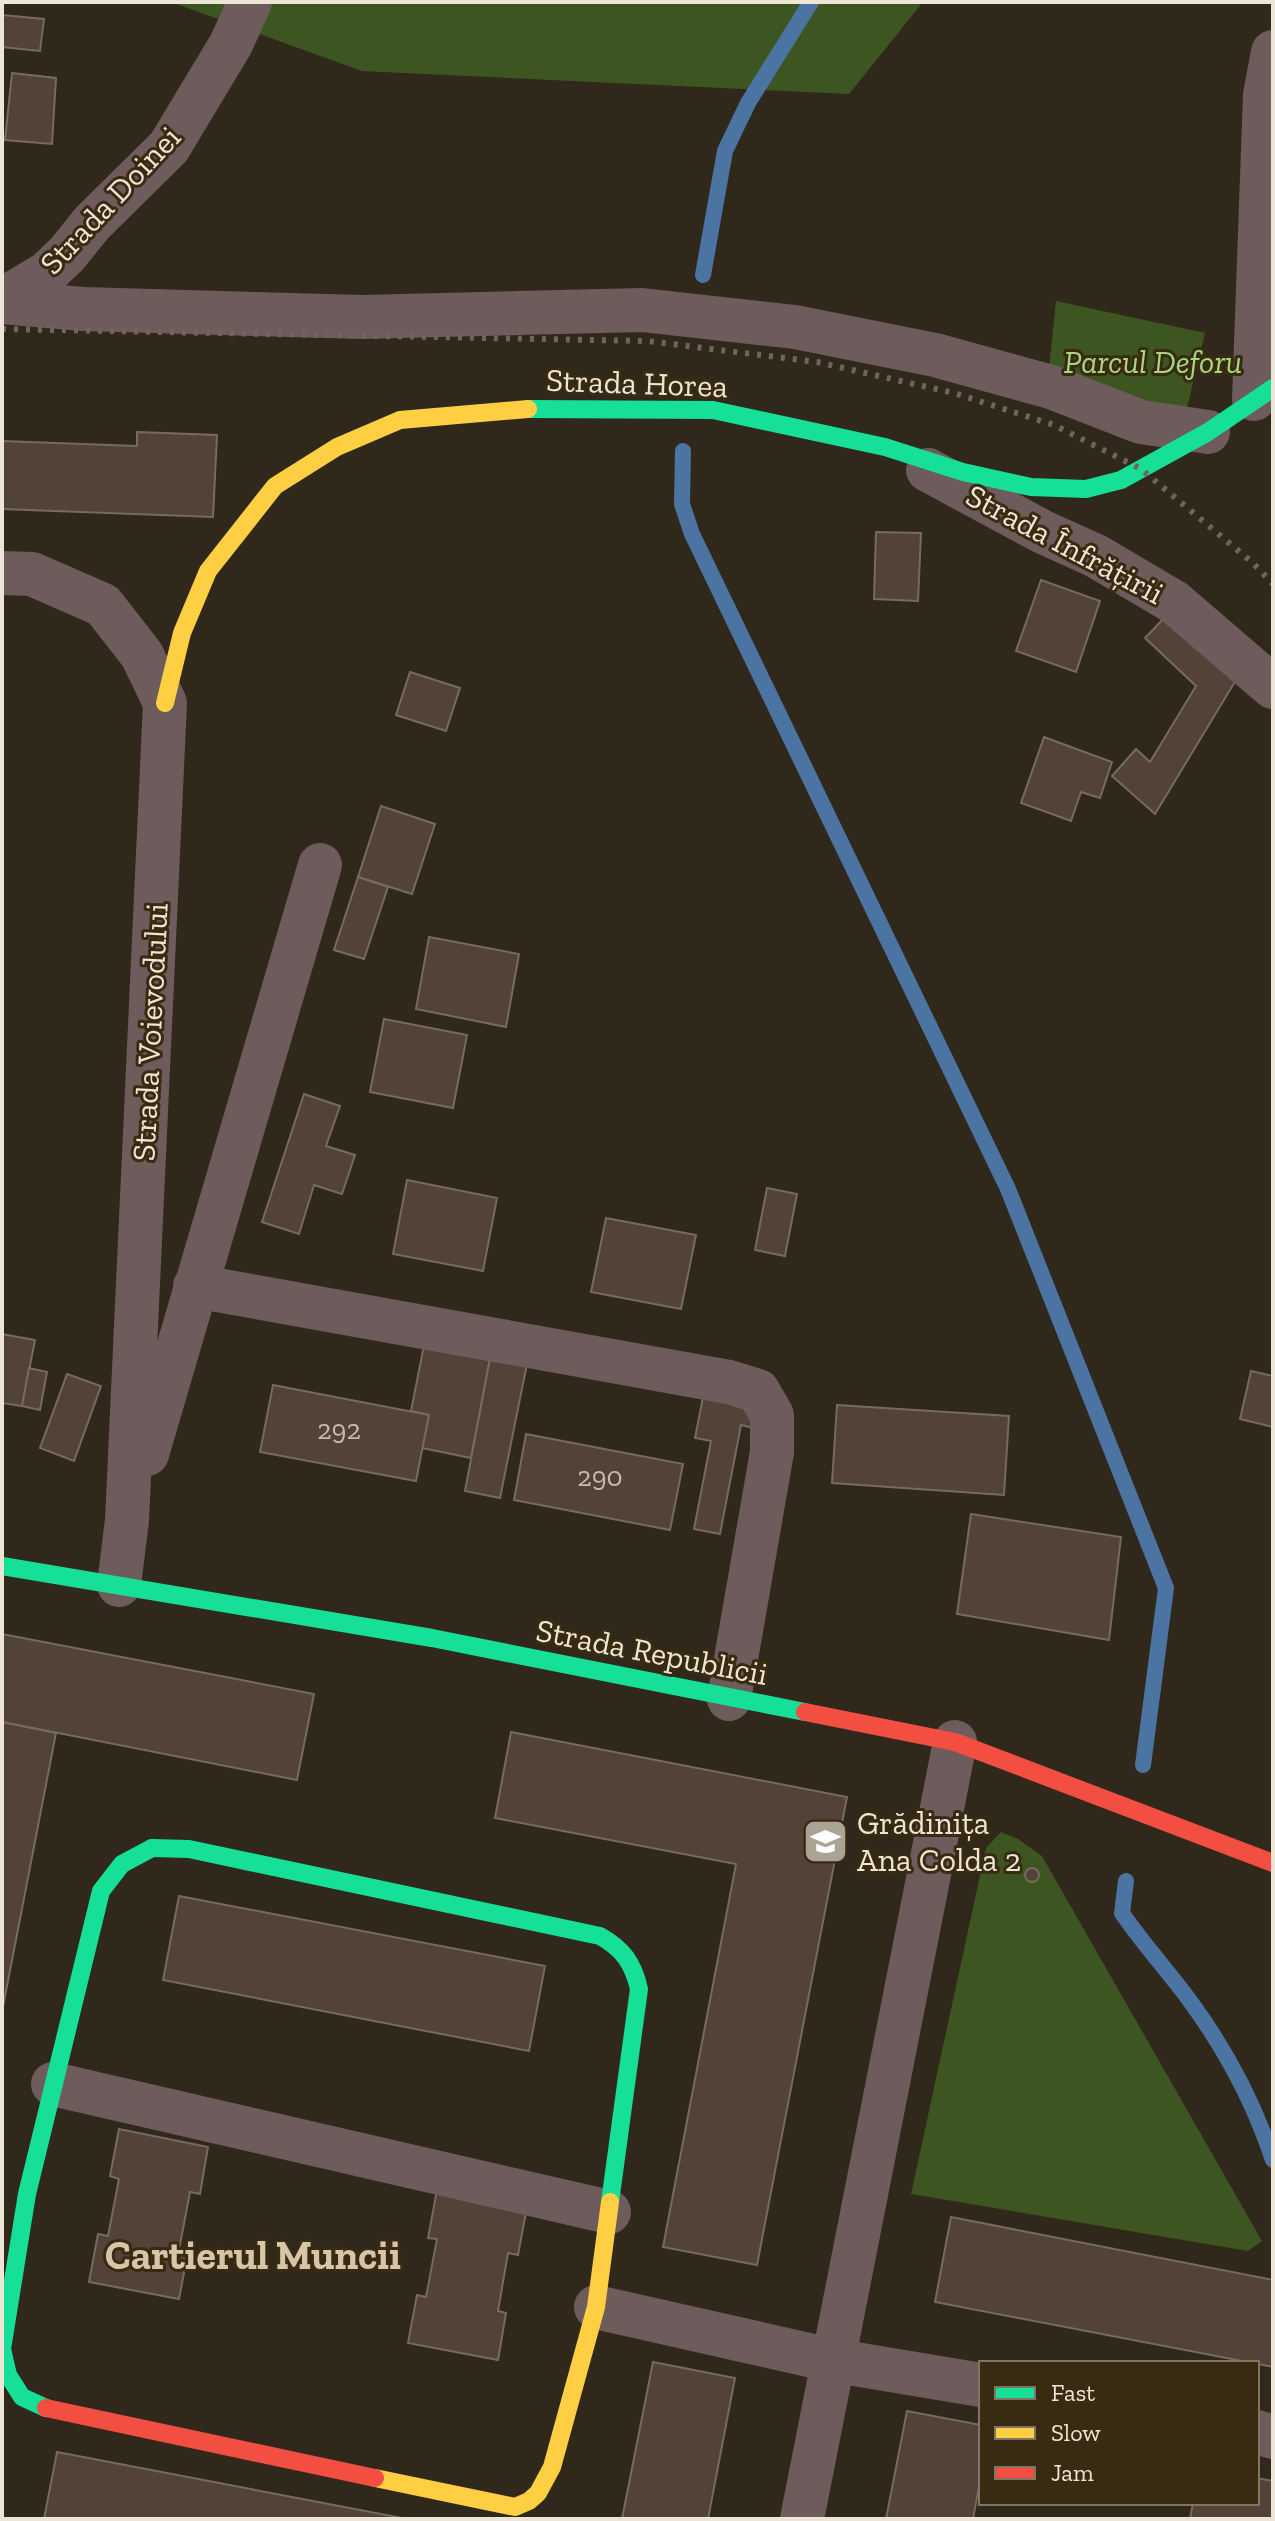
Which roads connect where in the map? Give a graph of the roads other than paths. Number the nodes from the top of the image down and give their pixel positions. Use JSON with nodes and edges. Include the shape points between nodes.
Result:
{"nodes":[{"id":1,"x":250,"y":2,"type":"edge"},
{"id":2,"x":1273,"y":52,"type":"edge"},
{"id":3,"x":2,"y":301,"type":"edge"},
{"id":4,"x":1263,"y":394,"type":"edge"},
{"id":5,"x":1208,"y":432,"type":"junction"},
{"id":6,"x":885,"y":447,"type":"junction"},
{"id":7,"x":2,"y":573,"type":"edge"},
{"id":8,"x":1273,"y":687,"type":"edge"},
{"id":9,"x":165,"y":703,"type":"junction"},
{"id":10,"x":320,"y":865,"type":"dead end"},
{"id":11,"x":195,"y":1286,"type":"junction"},
{"id":12,"x":127,"y":1520,"type":"junction"},
{"id":13,"x":2,"y":1566,"type":"edge"},
{"id":14,"x":119,"y":1585,"type":"junction"},
{"id":15,"x":729,"y":1699,"type":"junction"},
{"id":16,"x":955,"y":1742,"type":"junction"},
{"id":17,"x":1273,"y":1863,"type":"edge"},
{"id":18,"x":53,"y":2084,"type":"junction"},
{"id":19,"x":14,"y":2192,"type":"edge"},
{"id":20,"x":609,"y":2212,"type":"junction"},
{"id":21,"x":596,"y":2307,"type":"junction"},
{"id":22,"x":831,"y":2360,"type":"junction"},
{"id":23,"x":979,"y":2385,"type":"edge"},
{"id":24,"x":802,"y":2519,"type":"edge"}],
"edges":[{"from":1,"to":3,"type":"street","name":"Strada Doinei","via":[[169,147],[47,273]]},
{"from":2,"to":4,"type":"street","via":[[1265,95]]},
{"from":3,"to":5,"type":"street","via":[[83,309],[363,317],[673,313],[795,327],[935,355],[1051,387],[1141,422]]},
{"from":4,"to":5,"type":"street","name":"Strada Horea"},
{"from":5,"to":6,"type":"street","name":"Strada Horea","via":[[1121,480],[1086,489],[1031,487]]},
{"from":6,"to":8,"type":"street","name":"Strada Înfrățirii","via":[[1174,602]]},
{"from":6,"to":9,"type":"street","name":"Strada Horea","via":[[713,410],[548,407],[400,420],[337,447],[275,486],[208,571],[182,633]]},
{"from":7,"to":9,"type":"street","name":"Strada Voievodului","via":[[32,574],[103,605],[142,655]]},
{"from":9,"to":12,"type":"street","name":"Strada Voievodului"},
{"from":10,"to":11,"type":"street"},
{"from":11,"to":12,"type":"street"},
{"from":11,"to":15,"type":"street","via":[[758,1391],[772,1415],[772,1452]]},
{"from":12,"to":14,"type":"street","name":"Strada Voievodului"},
{"from":13,"to":14,"type":"street","name":"Strada Republicii"},
{"from":14,"to":15,"type":"street","name":"Strada Republicii","via":[[432,1638]]},
{"from":15,"to":16,"type":"street","name":"Strada Republicii"},
{"from":16,"to":17,"type":"street","name":"Strada Republicii"},
{"from":16,"to":22,"type":"street"},
{"from":18,"to":19,"type":"street"},
{"from":18,"to":20,"type":"street"},
{"from":18,"to":20,"type":"street","via":[[101,1891],[126,1859],[152,1848],[189,1849],[600,1936],[622,1949],[639,1989]]},
{"from":19,"to":21,"type":"street","via":[[2,2349],[8,2375],[22,2397],[51,2410],[515,2507],[528,2504],[544,2487]]},
{"from":20,"to":21,"type":"street"},
{"from":21,"to":22,"type":"street"},
{"from":22,"to":23,"type":"street"},
{"from":22,"to":24,"type":"street"}]}
